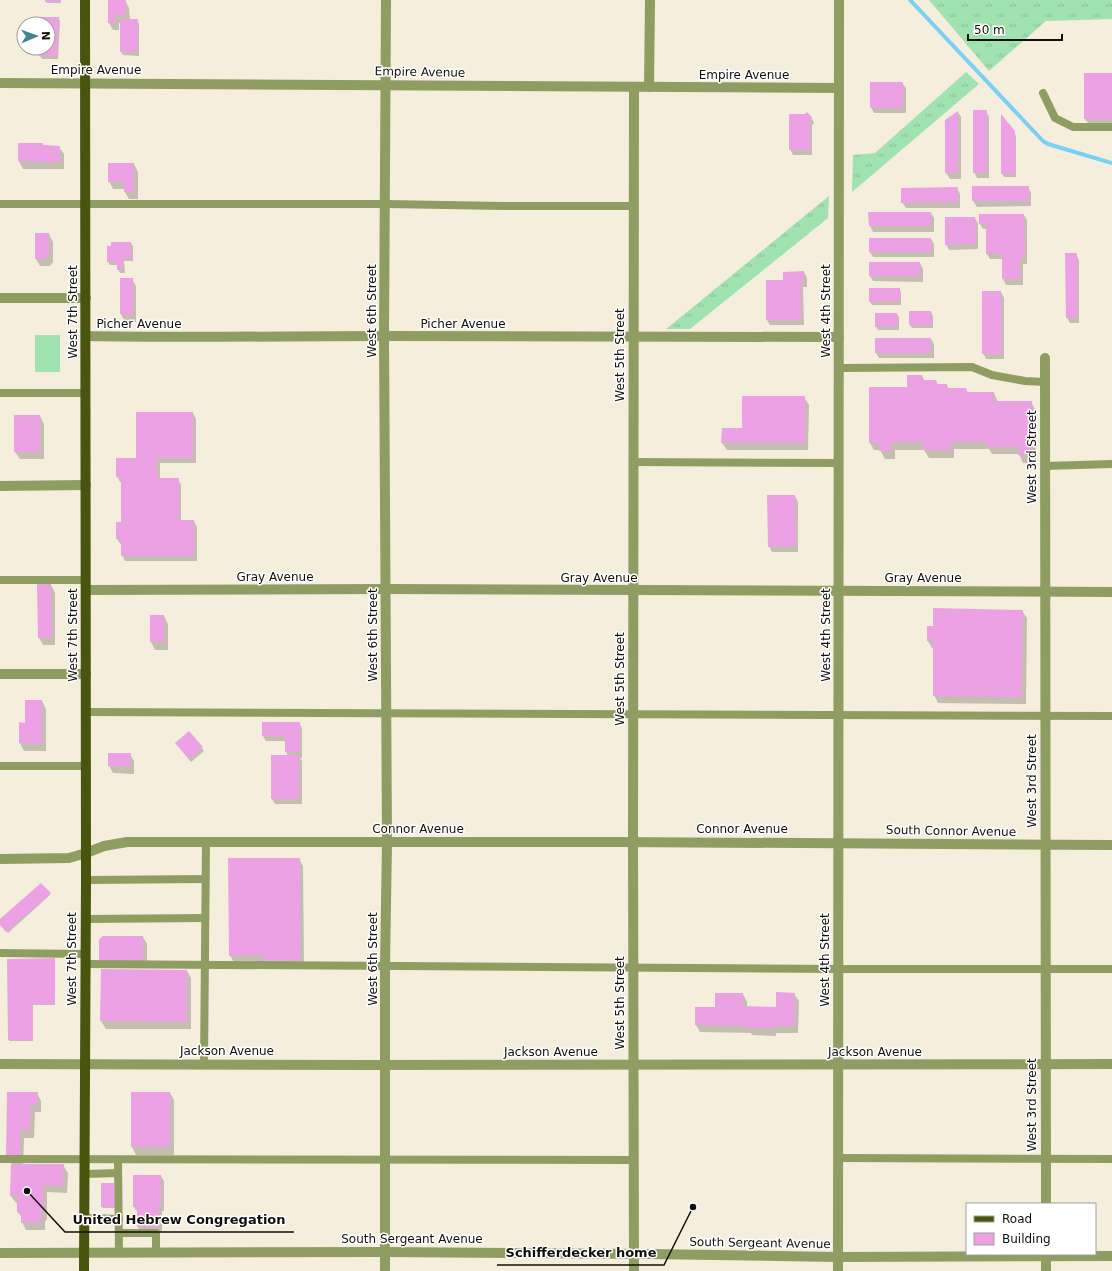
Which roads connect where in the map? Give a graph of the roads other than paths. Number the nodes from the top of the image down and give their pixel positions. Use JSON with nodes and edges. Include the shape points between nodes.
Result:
{"nodes":[{"id":1,"x":86,"y":0,"type":"edge"},
{"id":2,"x":386,"y":0,"type":"edge"},
{"id":3,"x":650,"y":0,"type":"edge"},
{"id":4,"x":839,"y":0,"type":"edge"},
{"id":5,"x":0,"y":83,"type":"edge"},
{"id":6,"x":85,"y":83,"type":"junction"},
{"id":7,"x":386,"y":85,"type":"junction"},
{"id":8,"x":634,"y":87,"type":"junction"},
{"id":9,"x":650,"y":87,"type":"junction"},
{"id":10,"x":839,"y":88,"type":"junction"},
{"id":11,"x":1043,"y":93,"type":"dead end"},
{"id":12,"x":1112,"y":127,"type":"edge"},
{"id":13,"x":0,"y":204,"type":"edge"},
{"id":14,"x":86,"y":204,"type":"junction"},
{"id":15,"x":385,"y":204,"type":"junction"},
{"id":16,"x":634,"y":206,"type":"junction"},
{"id":17,"x":0,"y":298,"type":"edge"},
{"id":18,"x":86,"y":298,"type":"junction"},
{"id":19,"x":86,"y":336,"type":"junction"},
{"id":20,"x":384,"y":336,"type":"junction"},
{"id":21,"x":839,"y":337,"type":"junction"},
{"id":22,"x":634,"y":338,"type":"junction"},
{"id":23,"x":1045,"y":358,"type":"dead end"},
{"id":24,"x":839,"y":368,"type":"junction"},
{"id":25,"x":1045,"y":382,"type":"junction"},
{"id":26,"x":0,"y":393,"type":"edge"},
{"id":27,"x":86,"y":393,"type":"junction"},
{"id":28,"x":633,"y":462,"type":"junction"},
{"id":29,"x":839,"y":463,"type":"junction"},
{"id":30,"x":1112,"y":464,"type":"edge"},
{"id":31,"x":1045,"y":466,"type":"junction"},
{"id":32,"x":86,"y":485,"type":"junction"},
{"id":33,"x":0,"y":486,"type":"edge"},
{"id":34,"x":0,"y":580,"type":"edge"},
{"id":35,"x":86,"y":580,"type":"junction"},
{"id":36,"x":86,"y":590,"type":"junction"},
{"id":37,"x":386,"y":590,"type":"junction"},
{"id":38,"x":634,"y":591,"type":"junction"},
{"id":39,"x":839,"y":591,"type":"junction"},
{"id":40,"x":1045,"y":591,"type":"junction"},
{"id":41,"x":1112,"y":592,"type":"edge"},
{"id":42,"x":0,"y":674,"type":"edge"},
{"id":43,"x":86,"y":674,"type":"junction"},
{"id":44,"x":86,"y":712,"type":"junction"},
{"id":45,"x":386,"y":713,"type":"junction"},
{"id":46,"x":633,"y":714,"type":"junction"},
{"id":47,"x":839,"y":715,"type":"junction"},
{"id":48,"x":1045,"y":716,"type":"junction"},
{"id":49,"x":1112,"y":716,"type":"edge"},
{"id":50,"x":0,"y":766,"type":"edge"},
{"id":51,"x":86,"y":766,"type":"junction"},
{"id":52,"x":206,"y":842,"type":"junction"},
{"id":53,"x":387,"y":842,"type":"junction"},
{"id":54,"x":632,"y":842,"type":"junction"},
{"id":55,"x":838,"y":843,"type":"junction"},
{"id":56,"x":1045,"y":845,"type":"junction"},
{"id":57,"x":1112,"y":845,"type":"edge"},
{"id":58,"x":86,"y":853,"type":"junction"},
{"id":59,"x":0,"y":859,"type":"edge"},
{"id":60,"x":86,"y":880,"type":"junction"},
{"id":61,"x":205,"y":880,"type":"junction"},
{"id":62,"x":86,"y":918,"type":"junction"},
{"id":63,"x":205,"y":918,"type":"junction"},
{"id":64,"x":0,"y":954,"type":"edge"},
{"id":65,"x":85,"y":959,"type":"junction"},
{"id":66,"x":205,"y":965,"type":"junction"},
{"id":67,"x":385,"y":966,"type":"junction"},
{"id":68,"x":633,"y":968,"type":"junction"},
{"id":69,"x":838,"y":969,"type":"junction"},
{"id":70,"x":1045,"y":969,"type":"junction"},
{"id":71,"x":1112,"y":969,"type":"edge"},
{"id":72,"x":0,"y":1064,"type":"edge"},
{"id":73,"x":85,"y":1064,"type":"junction"},
{"id":74,"x":204,"y":1064,"type":"junction"},
{"id":75,"x":633,"y":1064,"type":"junction"},
{"id":76,"x":1045,"y":1064,"type":"junction"},
{"id":77,"x":1112,"y":1064,"type":"edge"},
{"id":78,"x":386,"y":1065,"type":"junction"},
{"id":79,"x":838,"y":1065,"type":"junction"},
{"id":80,"x":838,"y":1158,"type":"junction"},
{"id":81,"x":0,"y":1159,"type":"edge"},
{"id":82,"x":385,"y":1159,"type":"junction"},
{"id":83,"x":1045,"y":1159,"type":"junction"},
{"id":84,"x":1112,"y":1159,"type":"edge"},
{"id":85,"x":85,"y":1160,"type":"junction"},
{"id":86,"x":118,"y":1160,"type":"junction"},
{"id":87,"x":634,"y":1160,"type":"junction"},
{"id":88,"x":118,"y":1173,"type":"junction"},
{"id":89,"x":85,"y":1174,"type":"junction"},
{"id":90,"x":1046,"y":1203,"type":"edge"},
{"id":91,"x":85,"y":1218,"type":"junction"},
{"id":92,"x":119,"y":1219,"type":"junction"},
{"id":93,"x":119,"y":1233,"type":"junction"},
{"id":94,"x":384,"y":1252,"type":"junction"},
{"id":95,"x":0,"y":1253,"type":"edge"},
{"id":96,"x":84,"y":1253,"type":"junction"},
{"id":97,"x":119,"y":1253,"type":"junction"},
{"id":98,"x":156,"y":1253,"type":"junction"},
{"id":99,"x":634,"y":1254,"type":"junction"},
{"id":100,"x":1046,"y":1255,"type":"edge"},
{"id":101,"x":1112,"y":1256,"type":"edge"},
{"id":102,"x":838,"y":1257,"type":"junction"},
{"id":103,"x":84,"y":1271,"type":"edge"},
{"id":104,"x":384,"y":1271,"type":"edge"},
{"id":105,"x":634,"y":1271,"type":"edge"},
{"id":106,"x":838,"y":1271,"type":"edge"},
{"id":107,"x":1046,"y":1271,"type":"edge"}],
"edges":[{"from":1,"to":6,"type":"main road","name":"West 7th Street"},
{"from":2,"to":7,"type":"street","name":"West 6th Street"},
{"from":3,"to":9,"type":"street"},
{"from":4,"to":10,"type":"street","name":"West 4th Street"},
{"from":5,"to":6,"type":"street","name":"Empire Avenue"},
{"from":6,"to":7,"type":"street","name":"Empire Avenue"},
{"from":6,"to":14,"type":"main road","name":"West 7th Street"},
{"from":7,"to":8,"type":"street","name":"Empire Avenue"},
{"from":7,"to":15,"type":"street","name":"West 6th Street"},
{"from":8,"to":9,"type":"street","name":"Empire Avenue"},
{"from":8,"to":16,"type":"street","name":"West 5th Street"},
{"from":9,"to":10,"type":"street","name":"Empire Avenue"},
{"from":10,"to":21,"type":"street","name":"West 4th Street"},
{"from":11,"to":12,"type":"lane","via":[[1055,118],[1073,127]]},
{"from":13,"to":14,"type":"lane"},
{"from":14,"to":15,"type":"lane"},
{"from":14,"to":18,"type":"main road","name":"West 7th Street"},
{"from":15,"to":16,"type":"lane"},
{"from":15,"to":20,"type":"street","name":"West 6th Street"},
{"from":16,"to":22,"type":"street","name":"West 5th Street"},
{"from":17,"to":18,"type":"street"},
{"from":18,"to":19,"type":"main road","name":"West 7th Street"},
{"from":19,"to":20,"type":"street","name":"Picher Avenue"},
{"from":19,"to":27,"type":"main road","name":"West 7th Street"},
{"from":20,"to":22,"type":"street","name":"Picher Avenue"},
{"from":20,"to":37,"type":"street","name":"West 6th Street"},
{"from":21,"to":22,"type":"street","name":"Picher Avenue"},
{"from":21,"to":24,"type":"street","name":"West 4th Street"},
{"from":22,"to":28,"type":"street","name":"West 5th Street"},
{"from":23,"to":25,"type":"street","name":"West 3rd Street"},
{"from":24,"to":25,"type":"lane","via":[[972,367],[992,375],[1025,382]]},
{"from":24,"to":29,"type":"street","name":"West 4th Street"},
{"from":25,"to":31,"type":"street","name":"West 3rd Street"},
{"from":26,"to":27,"type":"lane"},
{"from":27,"to":32,"type":"main road","name":"West 7th Street"},
{"from":28,"to":29,"type":"lane"},
{"from":28,"to":38,"type":"street","name":"West 5th Street"},
{"from":29,"to":39,"type":"street","name":"West 4th Street"},
{"from":30,"to":31,"type":"lane"},
{"from":31,"to":40,"type":"street","name":"West 3rd Street"},
{"from":32,"to":33,"type":"street"},
{"from":32,"to":35,"type":"main road","name":"West 7th Street"},
{"from":34,"to":35,"type":"lane"},
{"from":35,"to":36,"type":"main road","name":"West 7th Street"},
{"from":36,"to":37,"type":"street","name":"Gray Avenue"},
{"from":36,"to":43,"type":"main road","name":"West 7th Street"},
{"from":37,"to":38,"type":"street","name":"Gray Avenue"},
{"from":37,"to":45,"type":"street","name":"West 6th Street"},
{"from":38,"to":39,"type":"street","name":"Gray Avenue"},
{"from":38,"to":46,"type":"street","name":"West 5th Street"},
{"from":39,"to":40,"type":"street","name":"Gray Avenue"},
{"from":39,"to":47,"type":"street","name":"West 4th Street"},
{"from":40,"to":41,"type":"street","name":"Gray Avenue"},
{"from":40,"to":48,"type":"street","name":"West 3rd Street"},
{"from":42,"to":43,"type":"street"},
{"from":43,"to":44,"type":"main road","name":"West 7th Street"},
{"from":44,"to":45,"type":"lane"},
{"from":44,"to":51,"type":"main road","name":"West 7th Street"},
{"from":45,"to":46,"type":"lane"},
{"from":45,"to":53,"type":"street","name":"West 6th Street"},
{"from":46,"to":47,"type":"lane"},
{"from":46,"to":54,"type":"street","name":"West 5th Street"},
{"from":47,"to":48,"type":"lane"},
{"from":47,"to":55,"type":"street","name":"West 4th Street"},
{"from":48,"to":49,"type":"lane"},
{"from":48,"to":56,"type":"street","name":"West 3rd Street"},
{"from":50,"to":51,"type":"lane"},
{"from":51,"to":58,"type":"main road","name":"West 7th Street"},
{"from":52,"to":53,"type":"street","name":"Connor Avenue"},
{"from":52,"to":58,"type":"street","name":"Connor Avenue","via":[[127,842],[104,846]]},
{"from":52,"to":61,"type":"lane"},
{"from":53,"to":54,"type":"street","name":"Connor Avenue"},
{"from":53,"to":67,"type":"street","name":"West 6th Street"},
{"from":54,"to":55,"type":"street","name":"Connor Avenue"},
{"from":54,"to":68,"type":"street","name":"West 5th Street"},
{"from":55,"to":56,"type":"street","name":"South Connor Avenue"},
{"from":55,"to":69,"type":"street","name":"West 4th Street"},
{"from":56,"to":57,"type":"street","name":"South Connor Avenue"},
{"from":56,"to":70,"type":"street","name":"West 3rd Street"},
{"from":58,"to":59,"type":"street","name":"Connor Avenue","via":[[69,858]]},
{"from":58,"to":60,"type":"main road","name":"West 7th Street"},
{"from":60,"to":61,"type":"lane"},
{"from":60,"to":62,"type":"main road","name":"West 7th Street"},
{"from":61,"to":63,"type":"lane"},
{"from":62,"to":63,"type":"lane"},
{"from":62,"to":65,"type":"main road","name":"West 7th Street"},
{"from":63,"to":66,"type":"lane"},
{"from":64,"to":65,"type":"lane"},
{"from":65,"to":66,"type":"lane"},
{"from":65,"to":73,"type":"main road","name":"West 7th Street"},
{"from":66,"to":67,"type":"lane"},
{"from":66,"to":74,"type":"lane"},
{"from":67,"to":68,"type":"lane"},
{"from":67,"to":78,"type":"street","name":"West 6th Street"},
{"from":68,"to":69,"type":"lane"},
{"from":68,"to":75,"type":"street","name":"West 5th Street"},
{"from":69,"to":70,"type":"lane"},
{"from":69,"to":79,"type":"street","name":"West 4th Street"},
{"from":70,"to":71,"type":"lane"},
{"from":70,"to":76,"type":"street","name":"West 3rd Street"},
{"from":72,"to":73,"type":"street","name":"Jackson Avenue"},
{"from":73,"to":74,"type":"street","name":"Jackson Avenue"},
{"from":73,"to":85,"type":"main road","name":"West 7th Street"},
{"from":74,"to":78,"type":"street","name":"Jackson Avenue"},
{"from":75,"to":78,"type":"street","name":"Jackson Avenue"},
{"from":75,"to":79,"type":"street","name":"Jackson Avenue"},
{"from":75,"to":87,"type":"street","name":"West 5th Street"},
{"from":76,"to":77,"type":"street","name":"Jackson Avenue"},
{"from":76,"to":79,"type":"street","name":"Jackson Avenue"},
{"from":76,"to":83,"type":"street","name":"West 3rd Street"},
{"from":78,"to":82,"type":"street","name":"West 6th Street"},
{"from":79,"to":80,"type":"street","name":"West 4th Street"},
{"from":80,"to":83,"type":"lane"},
{"from":80,"to":102,"type":"street","name":"West 4th Street"},
{"from":81,"to":85,"type":"lane"},
{"from":82,"to":86,"type":"lane"},
{"from":82,"to":87,"type":"lane"},
{"from":82,"to":94,"type":"street","name":"West 6th Street"},
{"from":83,"to":84,"type":"lane"},
{"from":83,"to":90,"type":"street","name":"West 3rd Street"},
{"from":85,"to":86,"type":"lane"},
{"from":85,"to":89,"type":"main road","name":"West 7th Street"},
{"from":86,"to":88,"type":"lane"},
{"from":87,"to":99,"type":"street","name":"West 5th Street"},
{"from":88,"to":89,"type":"lane"},
{"from":88,"to":92,"type":"lane"},
{"from":89,"to":91,"type":"main road","name":"West 7th Street"},
{"from":91,"to":92,"type":"lane"},
{"from":91,"to":96,"type":"main road","name":"West 7th Street"},
{"from":92,"to":93,"type":"lane"},
{"from":93,"to":97,"type":"lane"},
{"from":93,"to":98,"type":"lane","via":[[156,1233]]},
{"from":94,"to":98,"type":"street","name":"South Sergeant Avenue"},
{"from":94,"to":99,"type":"street","name":"South Sergeant Avenue"},
{"from":94,"to":104,"type":"street","name":"West 6th Street"},
{"from":95,"to":96,"type":"street","name":"South Sergeant Avenue"},
{"from":96,"to":97,"type":"street","name":"South Sergeant Avenue"},
{"from":96,"to":103,"type":"main road","name":"West 7th Street"},
{"from":97,"to":98,"type":"street","name":"South Sergeant Avenue"},
{"from":99,"to":102,"type":"street","name":"South Sergeant Avenue"},
{"from":99,"to":105,"type":"street","name":"West 5th Street"},
{"from":100,"to":101,"type":"street","name":"South Sergeant Avenue"},
{"from":100,"to":102,"type":"street","name":"South Sergeant Avenue"},
{"from":100,"to":107,"type":"street"},
{"from":102,"to":106,"type":"street","name":"West 4th Street"}]}
